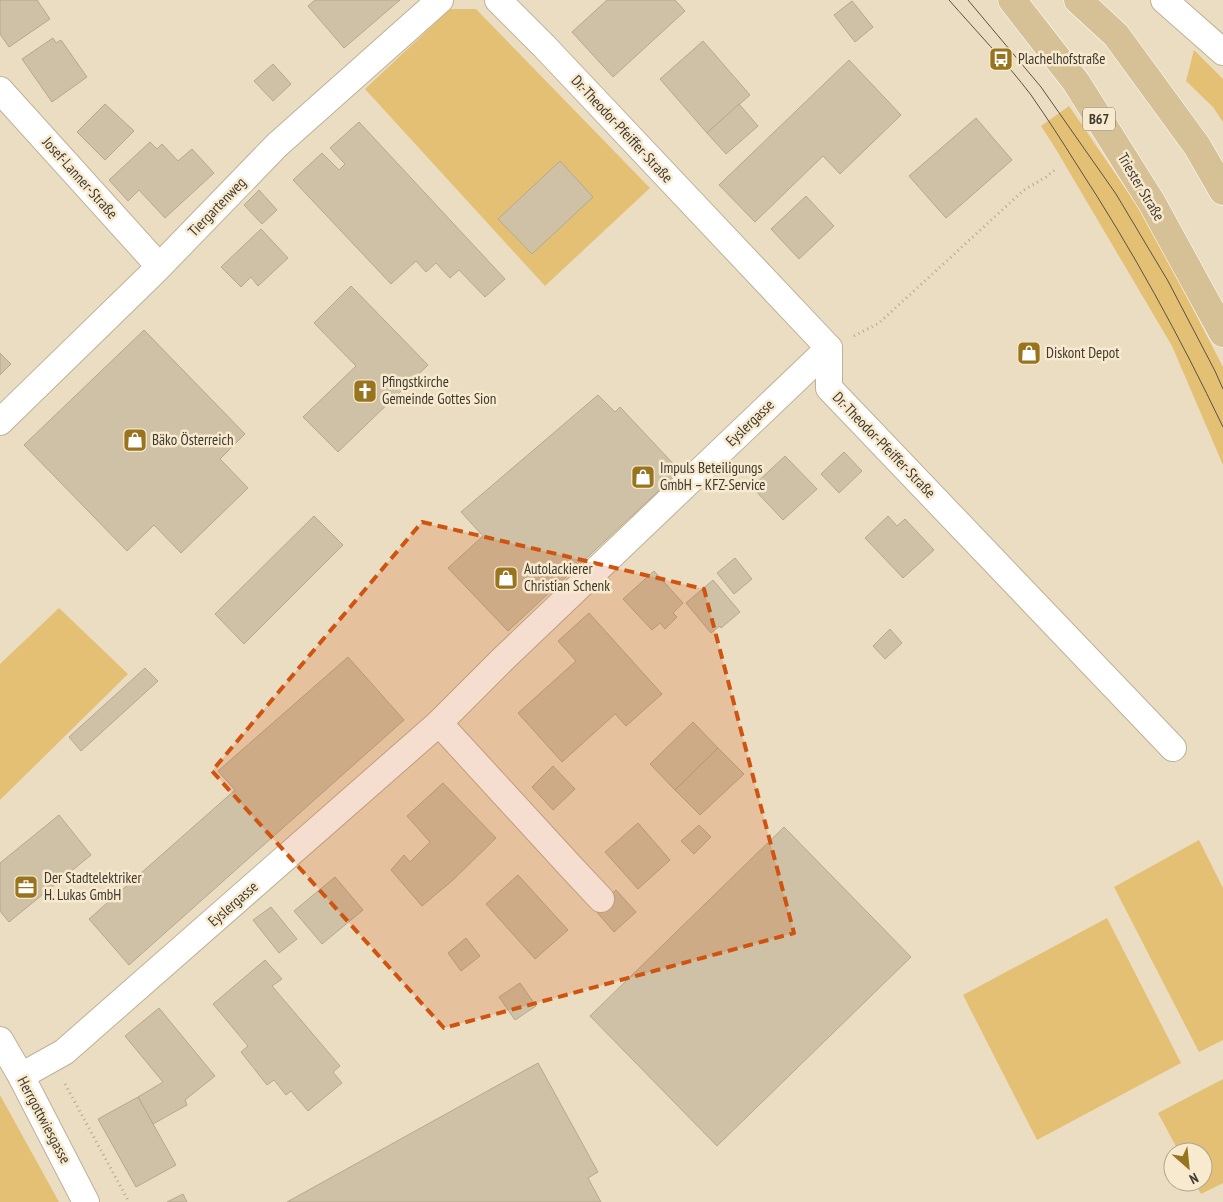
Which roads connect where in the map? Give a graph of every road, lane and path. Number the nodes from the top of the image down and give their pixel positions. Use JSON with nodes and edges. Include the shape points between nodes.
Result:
{"nodes":[{"id":1,"x":440,"y":0,"type":"edge"},
{"id":2,"x":498,"y":0,"type":"edge"},
{"id":3,"x":1012,"y":0,"type":"edge"},
{"id":4,"x":1078,"y":0,"type":"edge"},
{"id":5,"x":1164,"y":0,"type":"edge"},
{"id":6,"x":1223,"y":52,"type":"edge"},
{"id":7,"x":0,"y":90,"type":"edge"},
{"id":8,"x":1057,"y":168,"type":"dead end"},
{"id":9,"x":1223,"y":191,"type":"edge"},
{"id":10,"x":160,"y":266,"type":"junction"},
{"id":11,"x":1223,"y":333,"type":"edge"},
{"id":12,"x":829,"y":348,"type":"junction"},
{"id":13,"x":0,"y":422,"type":"edge"},
{"id":14,"x":439,"y":723,"type":"junction"},
{"id":15,"x":1173,"y":748,"type":"dead end"},
{"id":16,"x":601,"y":899,"type":"dead end"},
{"id":17,"x":0,"y":1040,"type":"edge"},
{"id":18,"x":21,"y":1076,"type":"junction"},
{"id":19,"x":62,"y":1078,"type":"dead end"},
{"id":20,"x":86,"y":1202,"type":"edge"},
{"id":21,"x":129,"y":1202,"type":"edge"}],
"edges":[{"from":1,"to":10,"type":"street","name":"Tiergartenweg","via":[[277,145]]},
{"from":2,"to":12,"type":"street","name":"Dr.-Theodor-Pfeiffer-Straße"},
{"from":3,"to":11,"type":"main road","name":"Triester Straße","number":"B67","via":[[1076,82],[1152,203]]},
{"from":4,"to":9,"type":"main road","via":[[1116,34],[1197,146]]},
{"from":5,"to":6,"type":"street"},
{"from":7,"to":10,"type":"street","name":"Josef-Lanner-Straße"},
{"from":8,"to":12,"type":"path","via":[[1024,190],[879,322]]},
{"from":10,"to":13,"type":"street","name":"Tiergartenweg"},
{"from":12,"to":14,"type":"street","name":"Eyslergasse"},
{"from":12,"to":15,"type":"street","name":"Dr.-Theodor-Pfeiffer-Straße","via":[[829,388]]},
{"from":14,"to":16,"type":"street"},
{"from":14,"to":18,"type":"street","name":"Eyslergasse","via":[[64,1052]]},
{"from":17,"to":18,"type":"street","name":"Herrgottwiesgasse"},
{"from":18,"to":20,"type":"street","name":"Herrgottwiesgasse"},
{"from":19,"to":21,"type":"path"}]}
